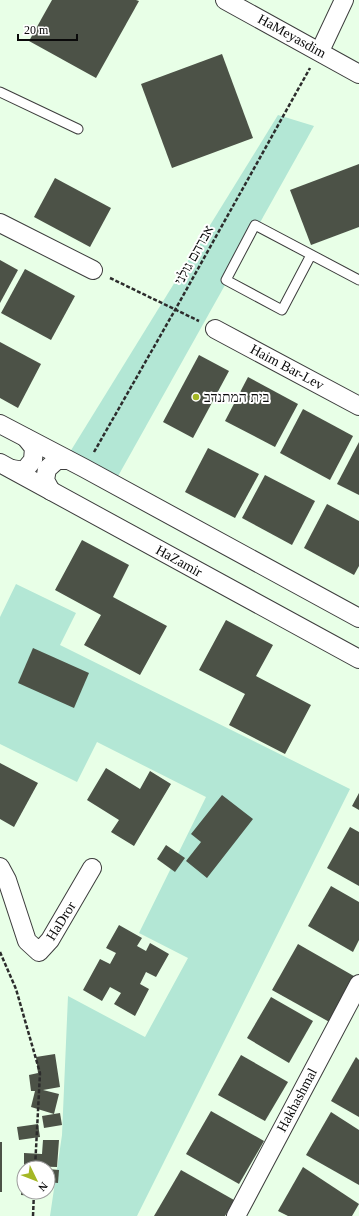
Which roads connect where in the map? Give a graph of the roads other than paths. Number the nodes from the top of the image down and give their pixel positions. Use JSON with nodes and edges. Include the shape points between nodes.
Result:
{"nodes":[{"id":1,"x":225,"y":0,"type":"edge"},
{"id":2,"x":344,"y":0,"type":"edge"},
{"id":3,"x":320,"y":51,"type":"junction"},
{"id":4,"x":359,"y":74,"type":"edge"},
{"id":5,"x":0,"y":92,"type":"edge"},
{"id":6,"x":78,"y":129,"type":"dead end"},
{"id":7,"x":0,"y":223,"type":"edge"},
{"id":8,"x":311,"y":255,"type":"junction"},
{"id":9,"x":93,"y":270,"type":"road end"},
{"id":10,"x":359,"y":280,"type":"edge"},
{"id":11,"x":215,"y":329,"type":"road end"},
{"id":12,"x":359,"y":406,"type":"edge"},
{"id":13,"x":0,"y":424,"type":"edge"},
{"id":14,"x":26,"y":438,"type":"junction"},
{"id":15,"x":68,"y":460,"type":"junction"},
{"id":16,"x":6,"y":466,"type":"edge"},
{"id":17,"x":51,"y":491,"type":"junction"},
{"id":18,"x":359,"y":618,"type":"edge"},
{"id":19,"x":359,"y":659,"type":"edge"},
{"id":20,"x":0,"y":867,"type":"edge"},
{"id":21,"x":92,"y":868,"type":"dead end"},
{"id":22,"x":359,"y":984,"type":"edge"},
{"id":23,"x":236,"y":1216,"type":"edge"}],
"edges":[{"from":1,"to":3,"type":"street","name":"HaMeyasdim"},
{"from":2,"to":3,"type":"street"},
{"from":3,"to":4,"type":"street","name":"HaMeyasdim"},
{"from":5,"to":6,"type":"lane"},
{"from":7,"to":9,"type":"street"},
{"from":8,"to":8,"type":"lane","via":[[255,225],[226,280],[282,310]]},
{"from":8,"to":10,"type":"lane"},
{"from":11,"to":12,"type":"street","name":"Haim Bar-Lev"},
{"from":13,"to":14,"type":"street"},
{"from":14,"to":15,"type":"street"},
{"from":14,"to":16,"type":"street","via":[[34,448],[33,460],[24,471]]},
{"from":15,"to":17,"type":"street","via":[[56,460],[47,469],[45,480]]},
{"from":15,"to":18,"type":"street"},
{"from":16,"to":17,"type":"street","name":"HaZamir"},
{"from":17,"to":19,"type":"street","name":"HaZamir"},
{"from":20,"to":21,"type":"street","name":"HaDror","via":[[7,880],[27,941],[39,952],[50,940]]},
{"from":22,"to":23,"type":"street","name":"Hakhashmal"}]}
